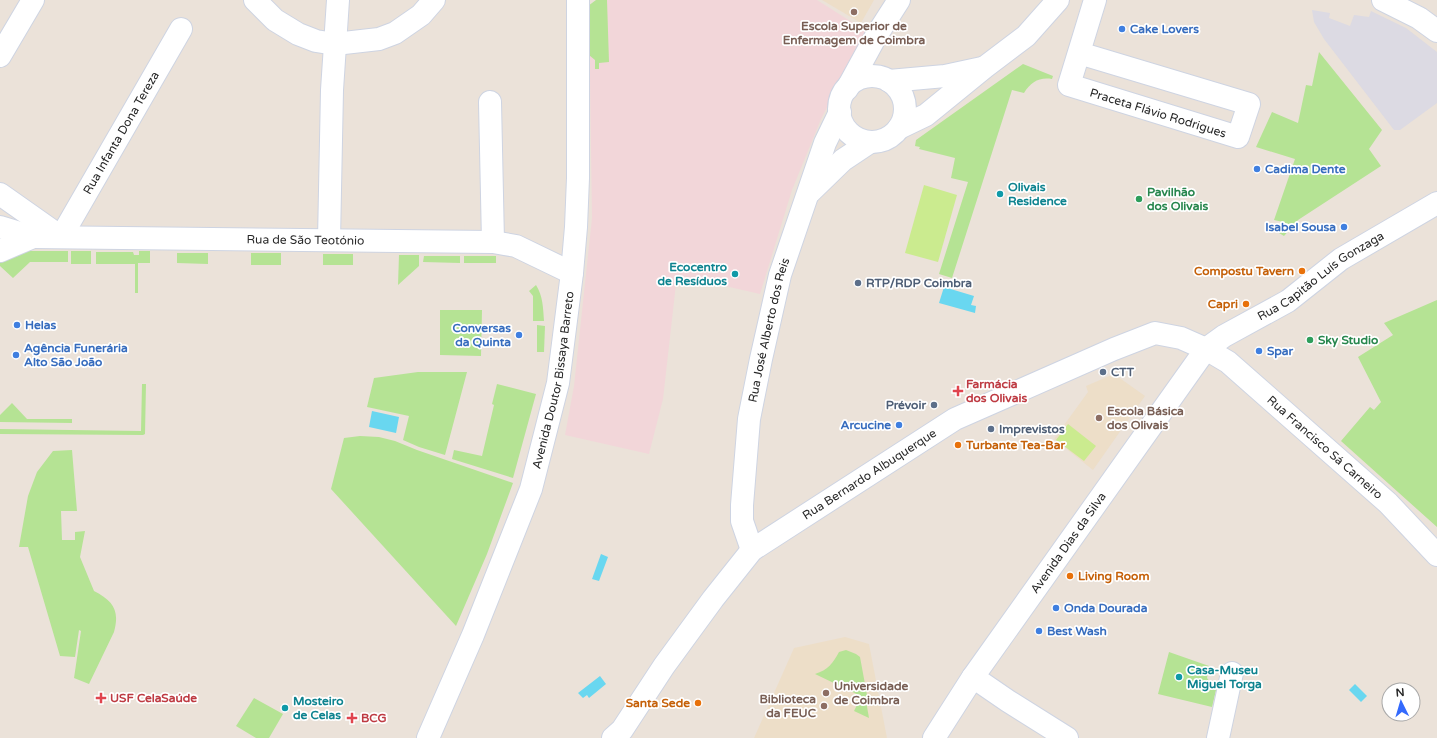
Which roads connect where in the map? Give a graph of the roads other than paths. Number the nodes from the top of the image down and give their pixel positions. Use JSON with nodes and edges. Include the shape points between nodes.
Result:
{"nodes":[{"id":1,"x":33,"y":0,"type":"edge"},
{"id":2,"x":255,"y":0,"type":"edge"},
{"id":3,"x":338,"y":0,"type":"edge"},
{"id":4,"x":434,"y":0,"type":"edge"},
{"id":5,"x":578,"y":0,"type":"edge"},
{"id":6,"x":899,"y":0,"type":"edge"},
{"id":7,"x":1058,"y":0,"type":"edge"},
{"id":8,"x":1095,"y":0,"type":"edge"},
{"id":9,"x":1383,"y":0,"type":"edge"},
{"id":10,"x":181,"y":29,"type":"dead end"},
{"id":11,"x":1437,"y":31,"type":"edge"},
{"id":12,"x":876,"y":36,"type":"junction"},
{"id":13,"x":335,"y":44,"type":"junction"},
{"id":14,"x":1079,"y":53,"type":"junction"},
{"id":15,"x":0,"y":56,"type":"edge"},
{"id":16,"x":985,"y":67,"type":"junction"},
{"id":17,"x":884,"y":79,"type":"junction"},
{"id":18,"x":845,"y":91,"type":"junction"},
{"id":19,"x":490,"y":102,"type":"dead end"},
{"id":20,"x":840,"y":112,"type":"junction"},
{"id":21,"x":899,"y":128,"type":"junction"},
{"id":22,"x":870,"y":142,"type":"junction"},
{"id":23,"x":0,"y":194,"type":"edge"},
{"id":24,"x":806,"y":196,"type":"junction"},
{"id":25,"x":1437,"y":203,"type":"edge"},
{"id":26,"x":0,"y":227,"type":"edge"},
{"id":27,"x":33,"y":236,"type":"junction"},
{"id":28,"x":61,"y":237,"type":"junction"},
{"id":29,"x":329,"y":240,"type":"junction"},
{"id":30,"x":493,"y":242,"type":"junction"},
{"id":31,"x":0,"y":251,"type":"edge"},
{"id":32,"x":572,"y":273,"type":"junction"},
{"id":33,"x":1206,"y":349,"type":"junction"},
{"id":34,"x":752,"y":550,"type":"junction"},
{"id":35,"x":1437,"y":555,"type":"edge"},
{"id":36,"x":1232,"y":673,"type":"dead end"},
{"id":37,"x":973,"y":677,"type":"junction"},
{"id":38,"x":428,"y":738,"type":"edge"},
{"id":39,"x":613,"y":738,"type":"edge"},
{"id":40,"x":934,"y":738,"type":"edge"},
{"id":41,"x":1067,"y":738,"type":"edge"},
{"id":42,"x":1218,"y":738,"type":"edge"}],
"edges":[{"from":1,"to":15,"type":"street"},
{"from":2,"to":13,"type":"street","via":[[275,20],[298,34],[316,41]]},
{"from":3,"to":13,"type":"street"},
{"from":4,"to":13,"type":"street","via":[[420,15],[395,33],[379,39]]},
{"from":5,"to":32,"type":"street","name":"Avenida Doutor Bissaya Barreto","via":[[578,178]]},
{"from":6,"to":12,"type":"street"},
{"from":7,"to":16,"type":"street","via":[[1026,36]]},
{"from":8,"to":14,"type":"street","name":"Praceta Flávio Rodrigues"},
{"from":9,"to":11,"type":"street","via":[[1419,18]]},
{"from":10,"to":28,"type":"street","name":"Rua Infanta Dona Tereza"},
{"from":12,"to":17,"type":"street"},
{"from":12,"to":18,"type":"street"},
{"from":13,"to":29,"type":"street"},
{"from":14,"to":14,"type":"street","name":"Praceta Flávio Rodrigues","via":[[1069,85],[1238,137],[1249,104]]},
{"from":16,"to":17,"type":"street","via":[[945,76]]},
{"from":16,"to":21,"type":"street","via":[[926,115]]},
{"from":17,"to":18,"type":"street","via":[[860,79]]},
{"from":17,"to":21,"type":"street","via":[[897,88],[903,97],[905,113]]},
{"from":18,"to":20,"type":"street","via":[[840,102]]},
{"from":19,"to":30,"type":"street"},
{"from":20,"to":22,"type":"street","via":[[846,129],[861,140]]},
{"from":20,"to":24,"type":"street","via":[[825,143]]},
{"from":21,"to":22,"type":"street","via":[[891,137]]},
{"from":22,"to":24,"type":"street","name":"Rua José Alberto dos Reis","via":[[843,160]]},
{"from":23,"to":28,"type":"street"},
{"from":24,"to":34,"type":"street","name":"Rua José Alberto dos Reis","via":[[780,275],[749,419],[742,522]]},
{"from":25,"to":33,"type":"street","name":"Rua Capitão Luís Gonzaga","via":[[1342,259],[1288,301],[1224,336]]},
{"from":26,"to":27,"type":"street"},
{"from":27,"to":28,"type":"street","name":"Rua de São Teotónio"},
{"from":27,"to":31,"type":"street"},
{"from":28,"to":29,"type":"street","name":"Rua de São Teotónio"},
{"from":29,"to":30,"type":"street","name":"Rua de São Teotónio"},
{"from":30,"to":32,"type":"street","name":"Rua de São Teotónio","via":[[516,246]]},
{"from":32,"to":38,"type":"street","name":"Avenida Doutor Bissaya Barreto","via":[[558,383],[531,489],[473,635]]},
{"from":33,"to":34,"type":"street","name":"Rua Bernardo Albuquerque","via":[[1181,338],[1155,333],[955,419]]},
{"from":33,"to":35,"type":"street","name":"Rua Francisco Sá Carneiro","via":[[1228,362],[1378,494]]},
{"from":33,"to":37,"type":"street","name":"Avenida Dias da Silva"},
{"from":34,"to":39,"type":"street","name":"Rua Bernardo Albuquerque","via":[[664,666],[622,730]]},
{"from":36,"to":42,"type":"street"},
{"from":37,"to":40,"type":"street","name":"Avenida Dias da Silva"},
{"from":37,"to":41,"type":"street"}]}
